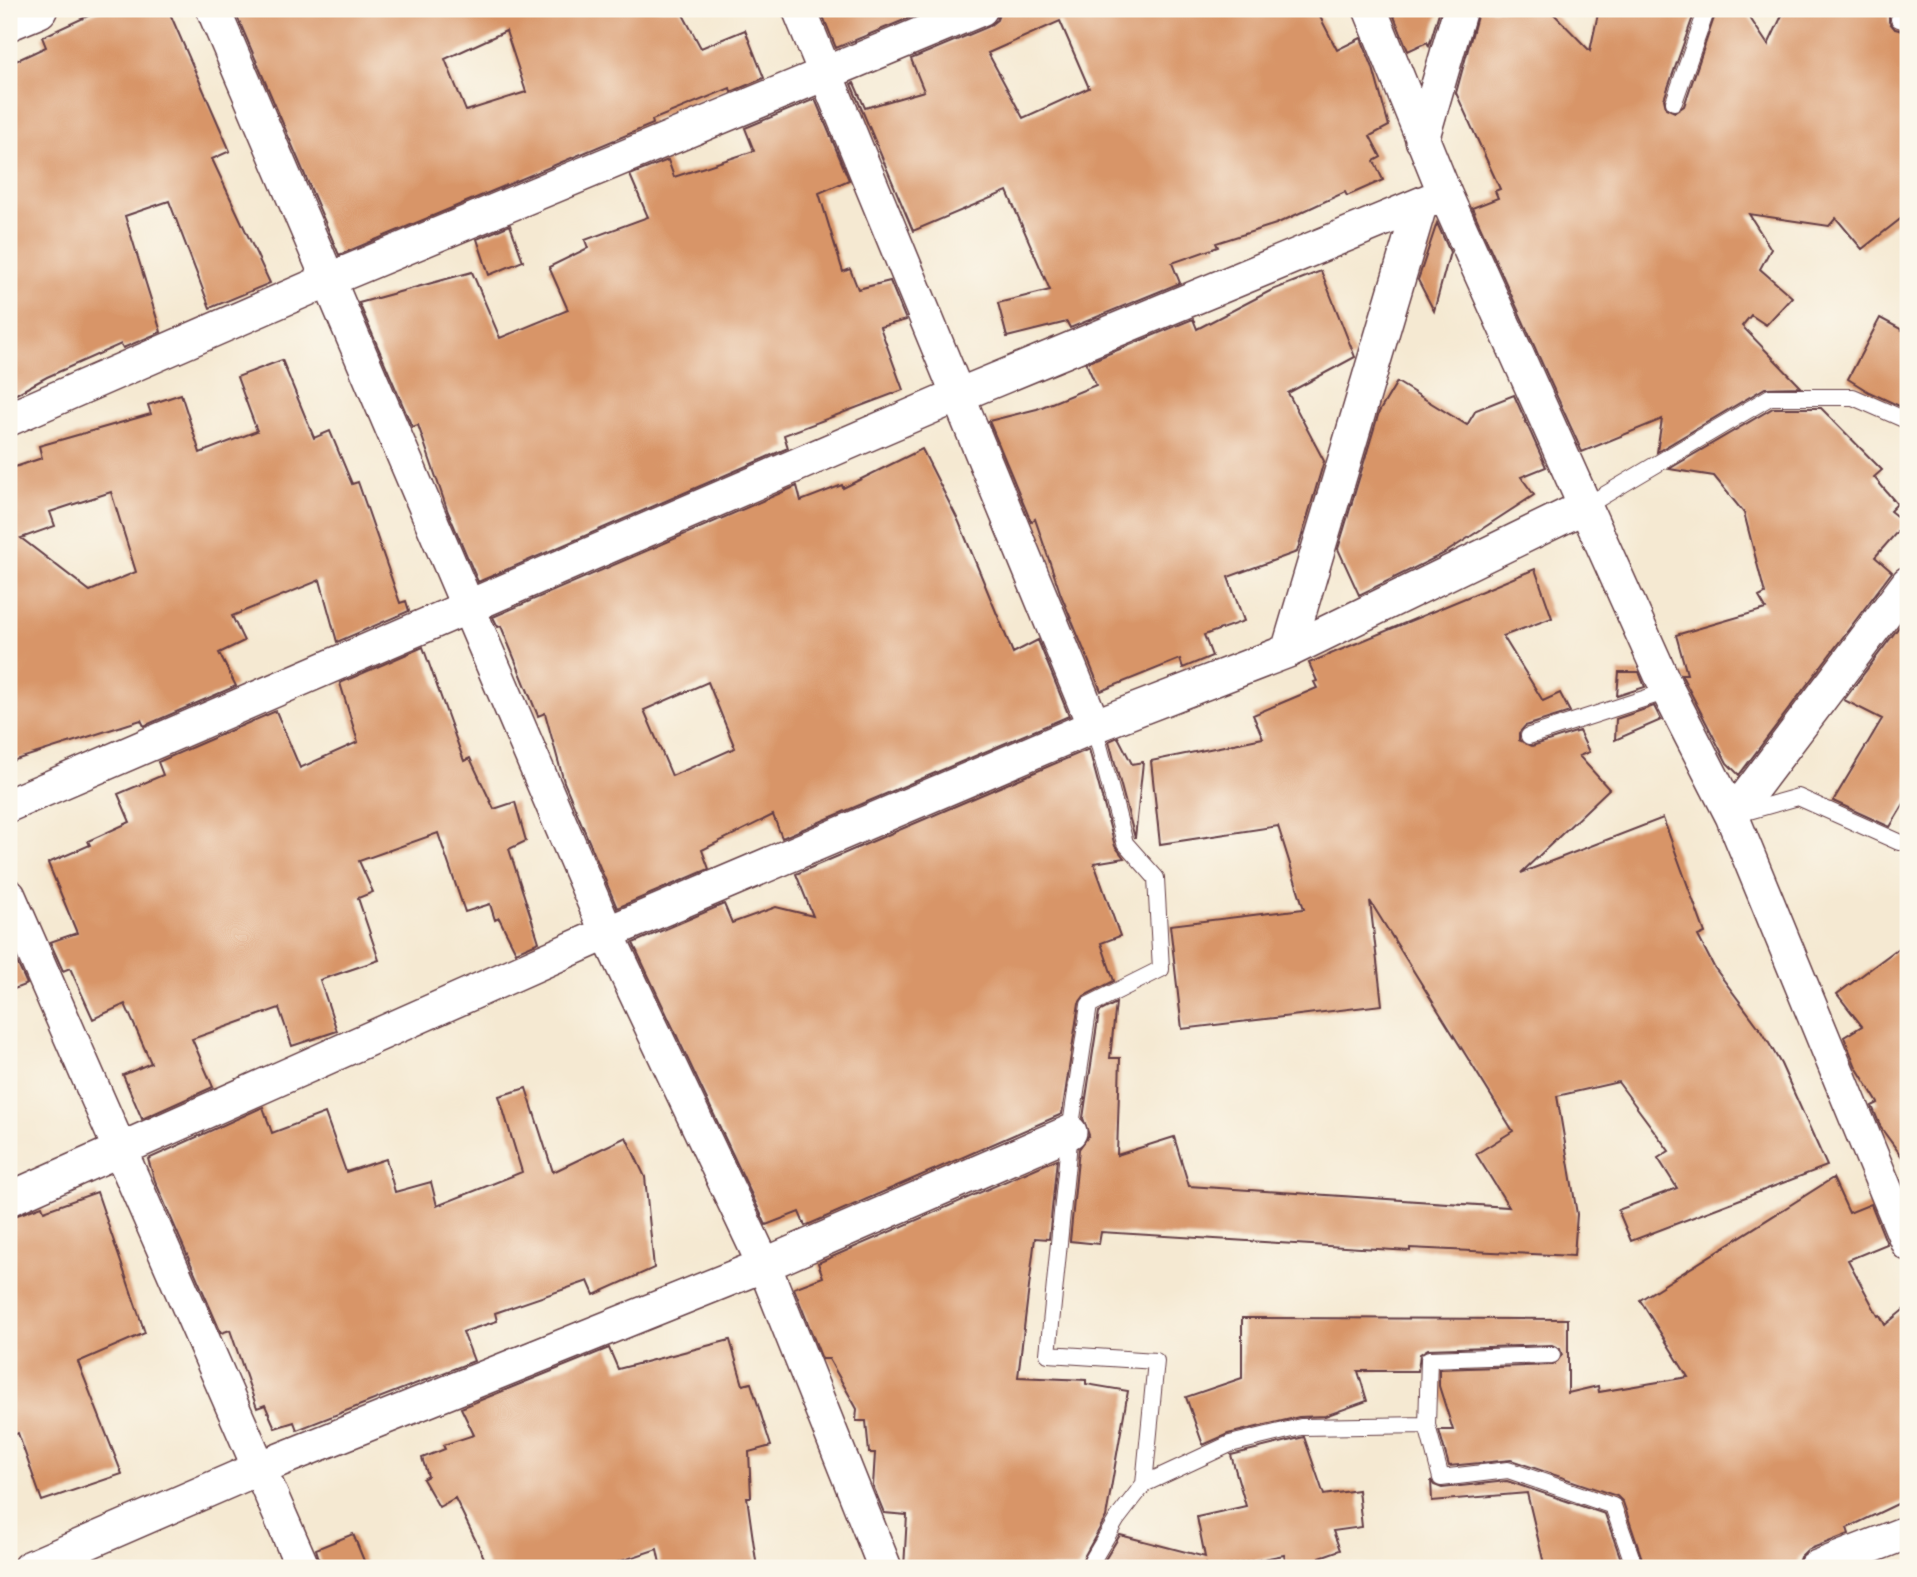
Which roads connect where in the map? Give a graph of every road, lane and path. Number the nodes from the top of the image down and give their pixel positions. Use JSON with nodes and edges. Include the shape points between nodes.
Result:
{"nodes":[{"id":1,"x":38,"y":9,"type":"edge"},
{"id":2,"x":213,"y":9,"type":"edge"},
{"id":3,"x":799,"y":9,"type":"edge"},
{"id":4,"x":981,"y":9,"type":"edge"},
{"id":5,"x":1370,"y":9,"type":"edge"},
{"id":6,"x":1461,"y":9,"type":"edge"},
{"id":7,"x":1707,"y":9,"type":"edge"},
{"id":8,"x":9,"y":21,"type":"edge"},
{"id":9,"x":828,"y":72,"type":"junction"},
{"id":10,"x":1674,"y":102,"type":"dead end"},
{"id":11,"x":1422,"y":140,"type":"junction"},
{"id":12,"x":1432,"y":200,"type":"junction"},
{"id":13,"x":328,"y":280,"type":"junction"},
{"id":14,"x":958,"y":395,"type":"junction"},
{"id":15,"x":9,"y":419,"type":"edge"},
{"id":16,"x":1908,"y":421,"type":"edge"},
{"id":17,"x":1586,"y":506,"type":"junction"},
{"id":18,"x":1908,"y":583,"type":"edge"},
{"id":19,"x":469,"y":604,"type":"junction"},
{"id":20,"x":1288,"y":651,"type":"junction"},
{"id":21,"x":1668,"y":691,"type":"junction"},
{"id":22,"x":1094,"y":726,"type":"junction"},
{"id":23,"x":1529,"y":736,"type":"dead end"},
{"id":24,"x":9,"y":806,"type":"edge"},
{"id":25,"x":1732,"y":816,"type":"junction"},
{"id":26,"x":1899,"y":842,"type":"dead end"},
{"id":27,"x":9,"y":895,"type":"edge"},
{"id":28,"x":607,"y":933,"type":"junction"},
{"id":29,"x":1070,"y":1132,"type":"junction"},
{"id":30,"x":120,"y":1152,"type":"junction"},
{"id":31,"x":9,"y":1199,"type":"edge"},
{"id":32,"x":1904,"y":1225,"type":"edge"},
{"id":33,"x":764,"y":1265,"type":"junction"},
{"id":34,"x":1552,"y":1354,"type":"dead end"},
{"id":35,"x":1427,"y":1425,"type":"junction"},
{"id":36,"x":257,"y":1469,"type":"junction"},
{"id":37,"x":1144,"y":1484,"type":"junction"},
{"id":38,"x":1908,"y":1532,"type":"edge"},
{"id":39,"x":29,"y":1568,"type":"edge"},
{"id":40,"x":303,"y":1568,"type":"edge"},
{"id":41,"x":885,"y":1568,"type":"edge"},
{"id":42,"x":1088,"y":1568,"type":"edge"},
{"id":43,"x":1635,"y":1568,"type":"edge"},
{"id":44,"x":1815,"y":1568,"type":"edge"}],
"edges":[{"from":1,"to":8,"type":"street"},
{"from":2,"to":13,"type":"street"},
{"from":3,"to":9,"type":"street"},
{"from":4,"to":9,"type":"street"},
{"from":5,"to":11,"type":"street"},
{"from":6,"to":11,"type":"street"},
{"from":7,"to":10,"type":"lane"},
{"from":9,"to":13,"type":"street"},
{"from":9,"to":14,"type":"street"},
{"from":11,"to":12,"type":"street"},
{"from":12,"to":14,"type":"street"},
{"from":12,"to":17,"type":"street"},
{"from":12,"to":20,"type":"street"},
{"from":13,"to":15,"type":"street"},
{"from":13,"to":19,"type":"street"},
{"from":14,"to":19,"type":"street"},
{"from":14,"to":22,"type":"street"},
{"from":16,"to":17,"type":"lane","via":[[1853,397],[1770,397]]},
{"from":17,"to":20,"type":"street"},
{"from":17,"to":21,"type":"street"},
{"from":18,"to":25,"type":"street"},
{"from":19,"to":24,"type":"street"},
{"from":19,"to":28,"type":"street"},
{"from":20,"to":22,"type":"street"},
{"from":21,"to":23,"type":"lane"},
{"from":21,"to":25,"type":"street"},
{"from":22,"to":28,"type":"street"},
{"from":22,"to":29,"type":"lane","via":[[1125,843],[1156,878],[1161,969],[1089,1005]]},
{"from":25,"to":26,"type":"lane","via":[[1798,797]]},
{"from":25,"to":32,"type":"street"},
{"from":27,"to":30,"type":"street"},
{"from":28,"to":30,"type":"street"},
{"from":28,"to":33,"type":"street"},
{"from":29,"to":33,"type":"street"},
{"from":29,"to":37,"type":"lane","via":[[1048,1354],[1156,1361]]},
{"from":30,"to":31,"type":"street"},
{"from":30,"to":36,"type":"street"},
{"from":33,"to":36,"type":"street"},
{"from":33,"to":41,"type":"street"},
{"from":34,"to":35,"type":"lane","via":[[1429,1359]]},
{"from":35,"to":37,"type":"lane","via":[[1301,1427],[1230,1444]]},
{"from":35,"to":43,"type":"lane","via":[[1441,1478],[1508,1470],[1613,1506]]},
{"from":36,"to":39,"type":"street"},
{"from":36,"to":40,"type":"street"},
{"from":37,"to":42,"type":"lane"},
{"from":38,"to":44,"type":"street"}]}
